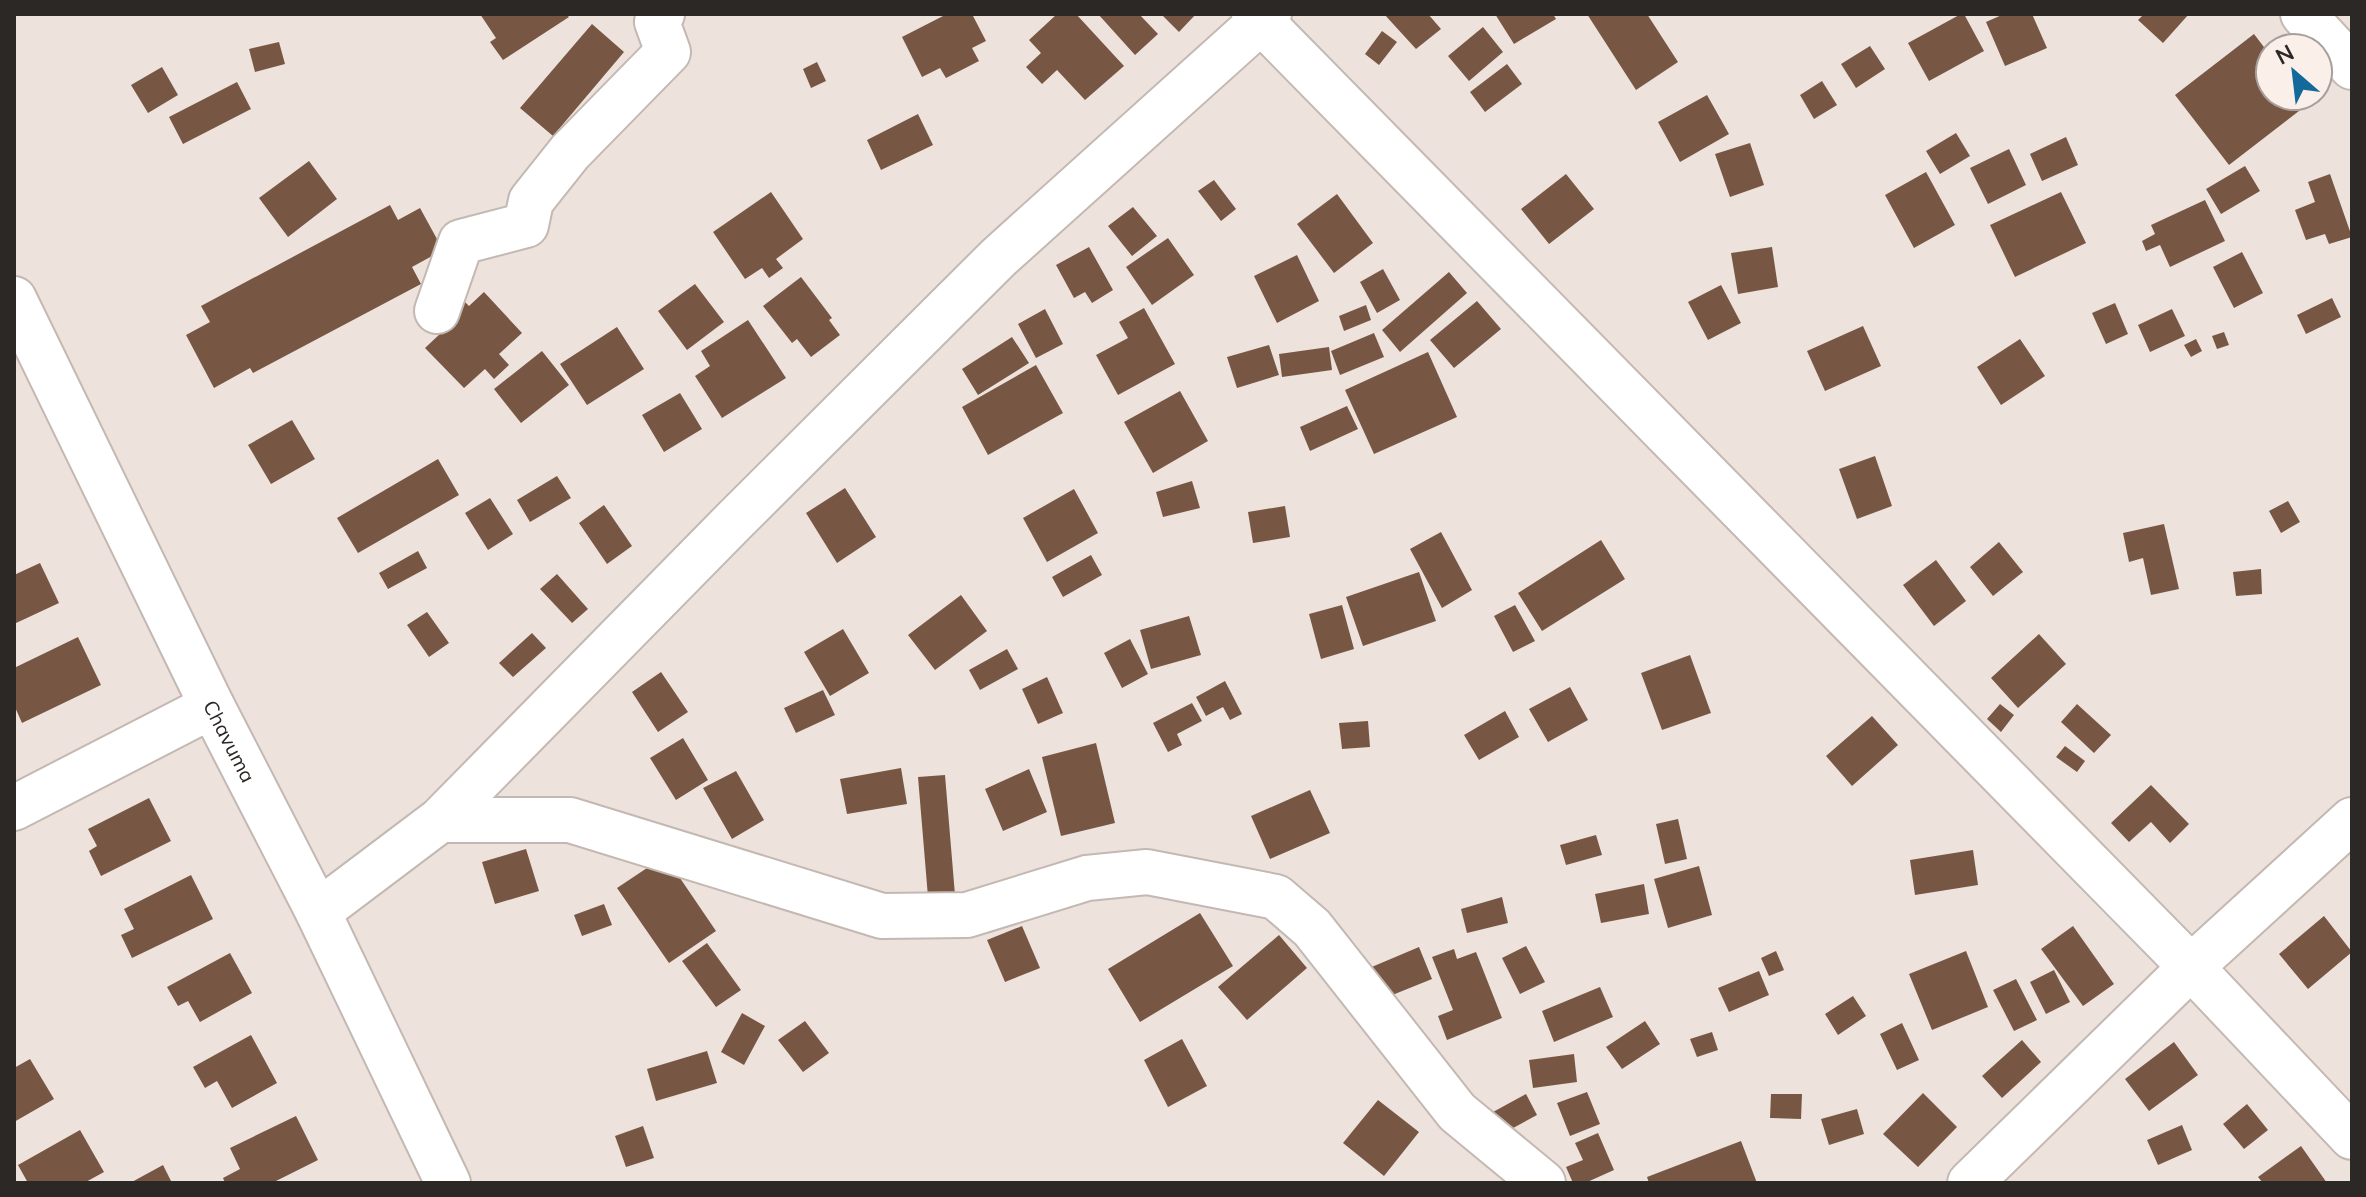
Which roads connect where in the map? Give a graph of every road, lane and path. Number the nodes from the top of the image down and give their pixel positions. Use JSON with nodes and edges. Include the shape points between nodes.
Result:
{"nodes":[{"id":1,"x":662,"y":14,"type":"edge"},
{"id":2,"x":2303,"y":14,"type":"edge"},
{"id":3,"x":1261,"y":17,"type":"edge"},
{"id":4,"x":2352,"y":67,"type":"edge"},
{"id":5,"x":14,"y":299,"type":"edge"},
{"id":6,"x":437,"y":311,"type":"dead end"},
{"id":7,"x":212,"y":706,"type":"junction"},
{"id":8,"x":14,"y":808,"type":"edge"},
{"id":9,"x":440,"y":820,"type":"junction"},
{"id":10,"x":2352,"y":820,"type":"edge"},
{"id":11,"x":318,"y":912,"type":"junction"},
{"id":12,"x":2191,"y":967,"type":"junction"},
{"id":13,"x":2352,"y":1137,"type":"edge"},
{"id":14,"x":448,"y":1183,"type":"edge"},
{"id":15,"x":1543,"y":1183,"type":"edge"},
{"id":16,"x":1970,"y":1183,"type":"edge"}],
"edges":[{"from":1,"to":6,"type":"street","via":[[657,22],[668,52],[570,152],[531,201],[526,225],[461,242]]},
{"from":2,"to":4,"type":"street"},
{"from":3,"to":9,"type":"street","via":[[999,257]]},
{"from":3,"to":12,"type":"street"},
{"from":5,"to":7,"type":"street","name":"Chavuma"},
{"from":7,"to":8,"type":"street"},
{"from":7,"to":11,"type":"street","name":"Chavuma"},
{"from":9,"to":11,"type":"street"},
{"from":9,"to":15,"type":"street","via":[[570,820],[882,916],[967,915],[1087,878],[1147,872],[1276,897],[1312,928],[1457,1112]]},
{"from":10,"to":12,"type":"street"},
{"from":11,"to":14,"type":"street","name":"Chavuma"},
{"from":12,"to":13,"type":"street"},
{"from":12,"to":16,"type":"street"}]}
